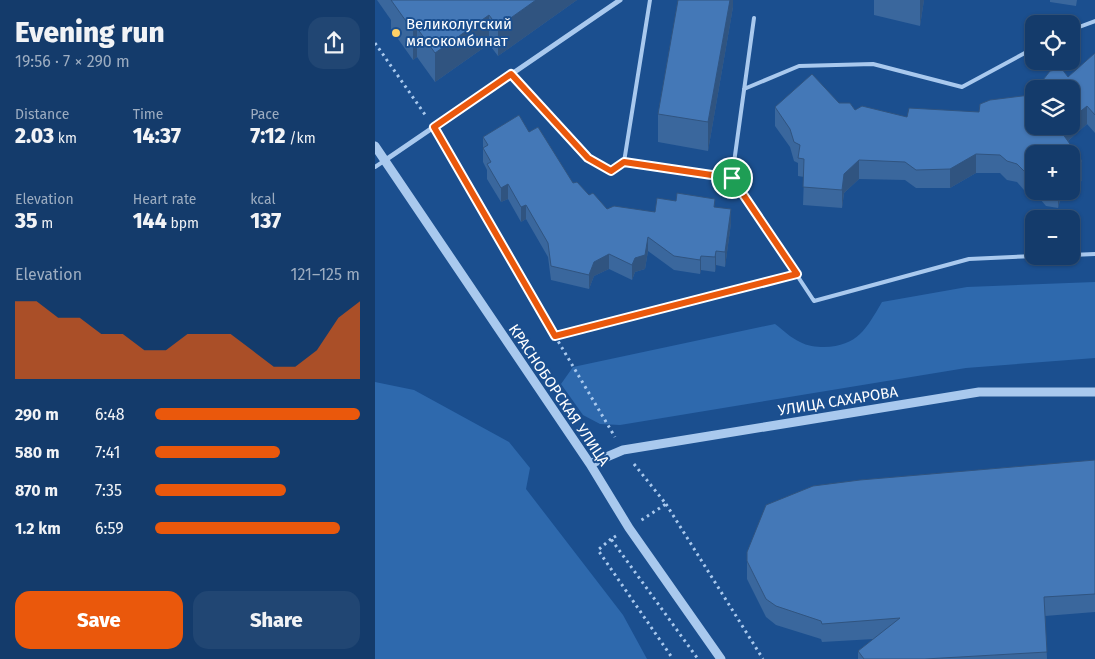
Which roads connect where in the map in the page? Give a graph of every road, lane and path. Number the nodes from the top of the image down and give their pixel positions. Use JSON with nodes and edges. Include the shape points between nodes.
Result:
{"nodes":[{"id":1,"x":620,"y":0,"type":"edge"},
{"id":2,"x":650,"y":0,"type":"edge"},
{"id":3,"x":754,"y":18,"type":"dead end"},
{"id":4,"x":1095,"y":21,"type":"edge"},
{"id":5,"x":1080,"y":27,"type":"edge"},
{"id":6,"x":375,"y":43,"type":"edge"},
{"id":7,"x":1025,"y":53,"type":"edge"},
{"id":8,"x":511,"y":74,"type":"junction"},
{"id":9,"x":744,"y":89,"type":"junction"},
{"id":10,"x":434,"y":127,"type":"junction"},
{"id":11,"x":375,"y":146,"type":"edge"},
{"id":12,"x":384,"y":160,"type":"junction"},
{"id":13,"x":624,"y":162,"type":"junction"},
{"id":14,"x":375,"y":167,"type":"edge"},
{"id":15,"x":732,"y":178,"type":"junction"},
{"id":16,"x":1095,"y":254,"type":"edge"},
{"id":17,"x":1080,"y":255,"type":"edge"},
{"id":18,"x":1025,"y":256,"type":"edge"},
{"id":19,"x":797,"y":274,"type":"junction"},
{"id":20,"x":1095,"y":392,"type":"edge"},
{"id":21,"x":589,"y":464,"type":"junction"},
{"id":22,"x":666,"y":504,"type":"dead end"},
{"id":23,"x":629,"y":528,"type":"junction"},
{"id":24,"x":611,"y":539,"type":"junction"},
{"id":25,"x":673,"y":659,"type":"edge"},
{"id":26,"x":698,"y":659,"type":"edge"},
{"id":27,"x":721,"y":659,"type":"edge"},
{"id":28,"x":763,"y":659,"type":"edge"}],
"edges":[{"from":1,"to":8,"type":"street"},
{"from":2,"to":13,"type":"lane"},
{"from":3,"to":9,"type":"lane"},
{"from":4,"to":5,"type":"lane"},
{"from":6,"to":10,"type":"path"},
{"from":7,"to":9,"type":"lane","via":[[962,87],[873,64],[799,66]]},
{"from":8,"to":10,"type":"street"},
{"from":8,"to":13,"type":"lane","via":[[588,158],[611,171]]},
{"from":9,"to":15,"type":"lane"},
{"from":10,"to":12,"type":"street"},
{"from":10,"to":19,"type":"path","via":[[555,336]]},
{"from":11,"to":12,"type":"street","name":"КРАСНОБОРСКАЯ УЛИЦА"},
{"from":12,"to":14,"type":"lane"},
{"from":12,"to":21,"type":"street","name":"КРАСНОБОРСКАЯ УЛИЦА"},
{"from":13,"to":15,"type":"lane"},
{"from":15,"to":19,"type":"lane"},
{"from":16,"to":17,"type":"lane"},
{"from":18,"to":19,"type":"lane","via":[[969,259],[814,301]]},
{"from":20,"to":21,"type":"street","name":"УЛИЦА САХАРОВА","via":[[979,392],[623,450]]},
{"from":21,"to":23,"type":"street","name":"КРАСНОБОРСКАЯ УЛИЦА"},
{"from":22,"to":28,"type":"path"},
{"from":23,"to":24,"type":"path"},
{"from":23,"to":27,"type":"street","name":"КРАСНОБОРСКАЯ УЛИЦА"},
{"from":24,"to":25,"type":"path","via":[[598,550]]},
{"from":24,"to":26,"type":"path"}]}
